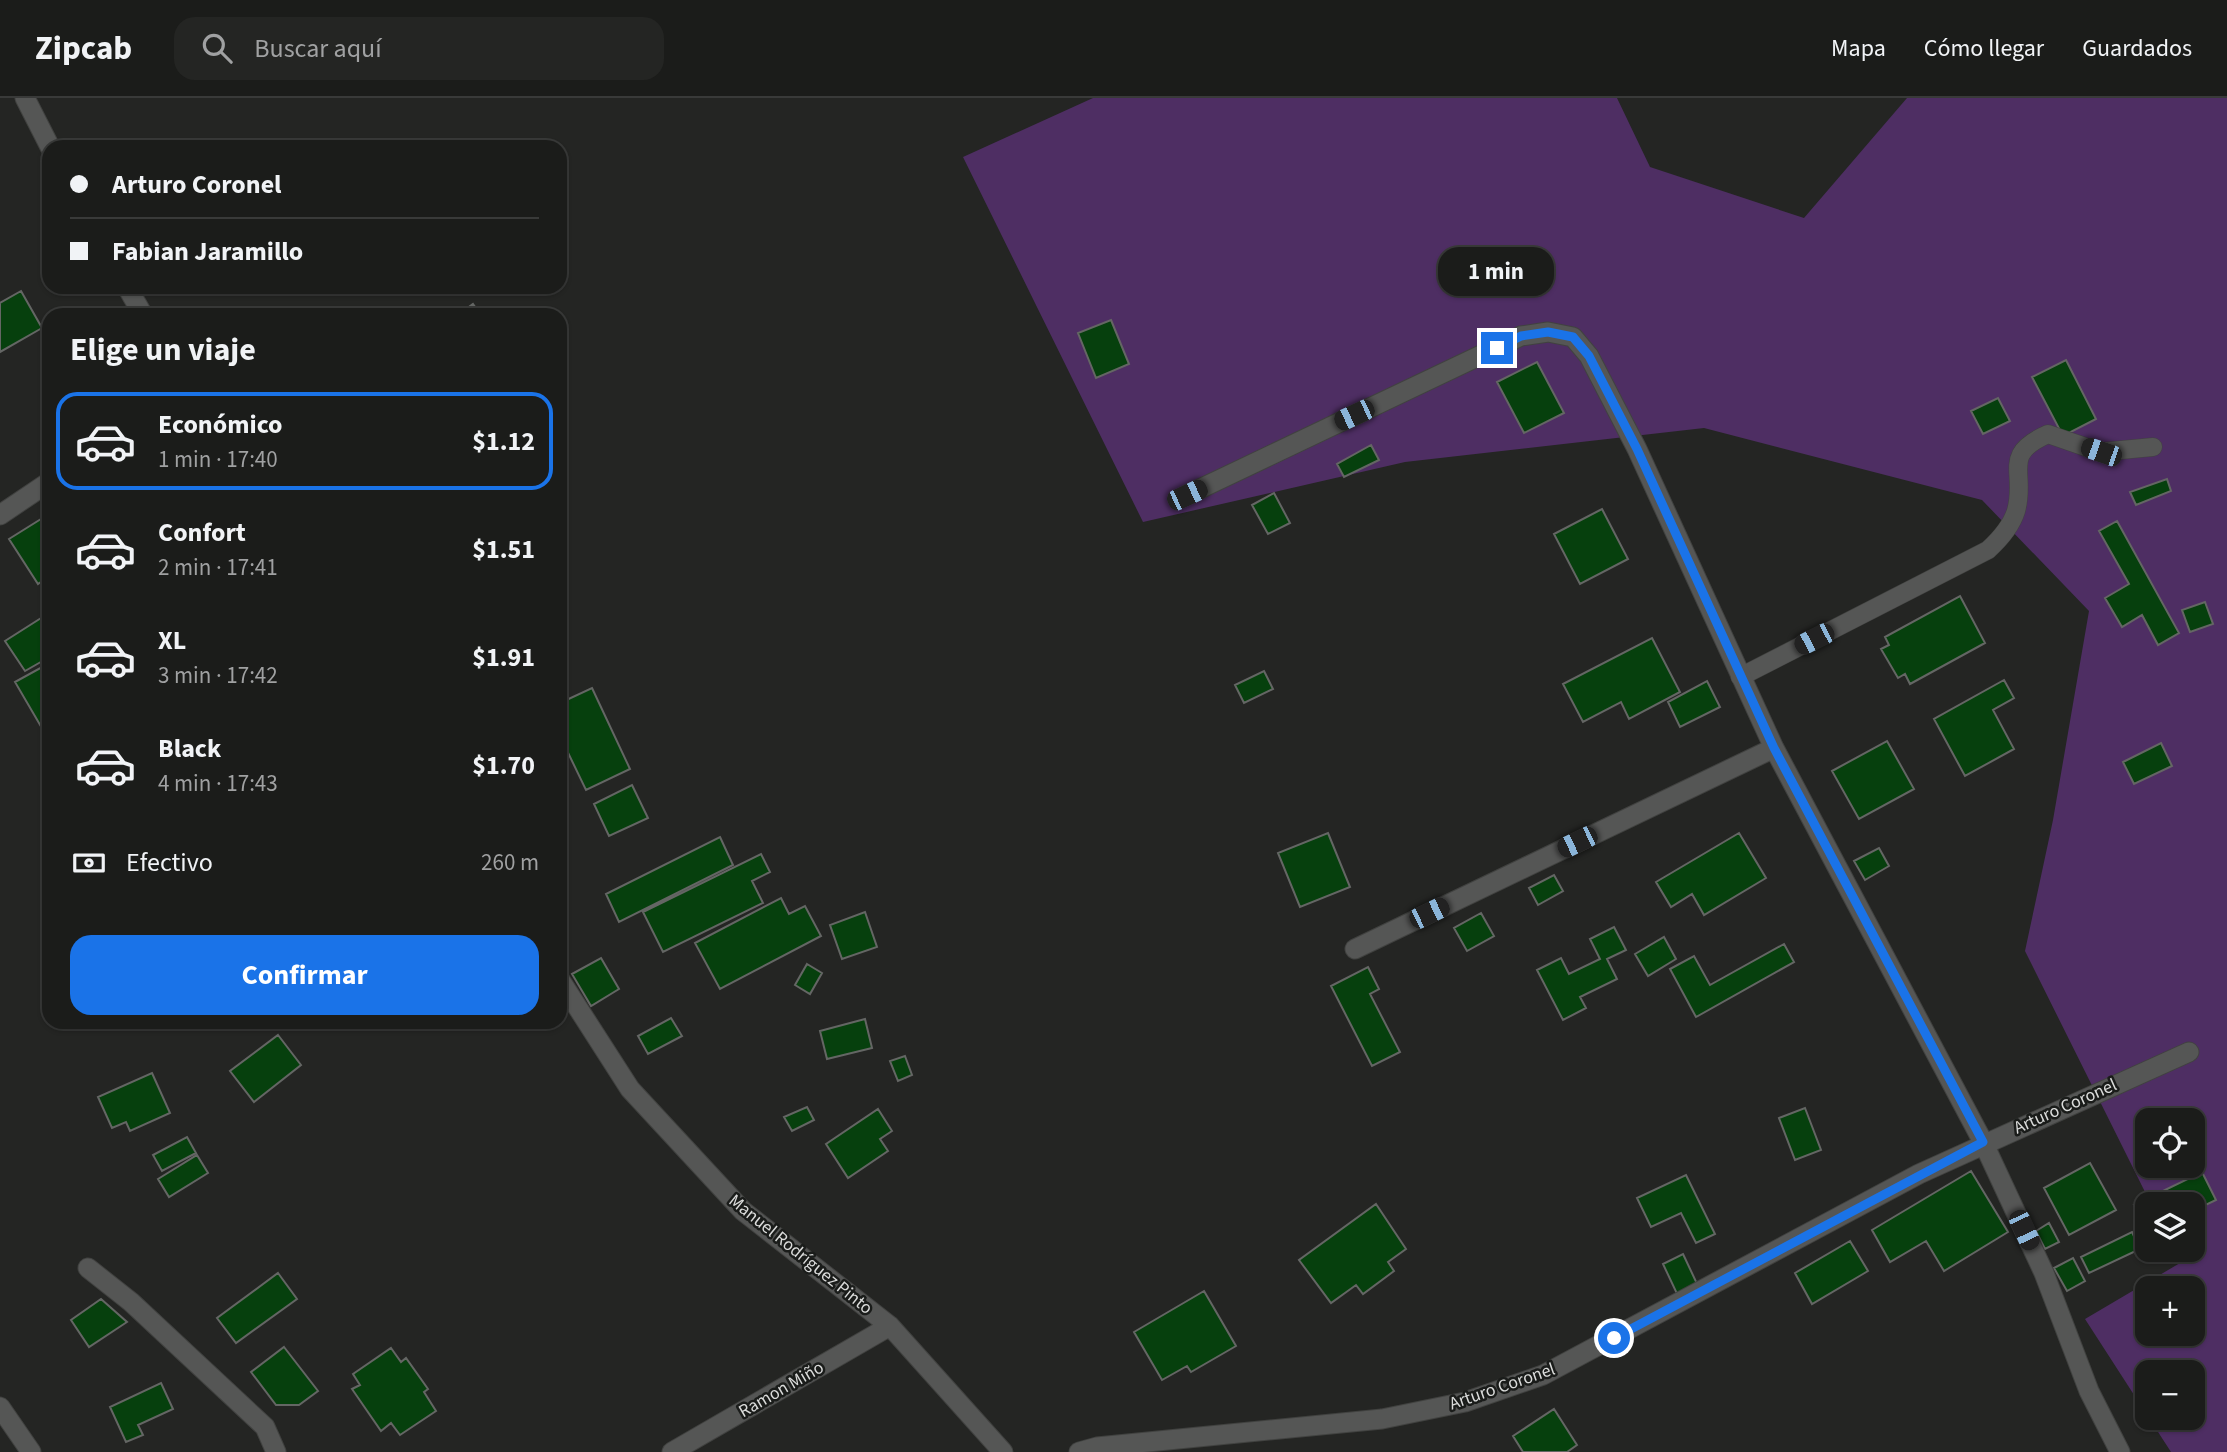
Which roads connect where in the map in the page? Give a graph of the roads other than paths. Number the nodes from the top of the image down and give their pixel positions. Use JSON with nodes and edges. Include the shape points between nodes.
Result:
{"nodes":[{"id":1,"x":25,"y":98,"type":"edge"},
{"id":2,"x":46,"y":140,"type":"edge"},
{"id":3,"x":2153,"y":447,"type":"dead end"},
{"id":4,"x":42,"y":487,"type":"edge"},
{"id":5,"x":1187,"y":495,"type":"dead end"},
{"id":6,"x":0,"y":515,"type":"edge"},
{"id":7,"x":1740,"y":677,"type":"junction"},
{"id":8,"x":1774,"y":748,"type":"junction"},
{"id":9,"x":1355,"y":948,"type":"dead end"},
{"id":10,"x":567,"y":991,"type":"edge"},
{"id":11,"x":2189,"y":1052,"type":"dead end"},
{"id":12,"x":1983,"y":1142,"type":"junction"},
{"id":13,"x":88,"y":1268,"type":"dead end"},
{"id":14,"x":890,"y":1326,"type":"junction"},
{"id":15,"x":0,"y":1407,"type":"edge"},
{"id":16,"x":32,"y":1452,"type":"edge"},
{"id":17,"x":276,"y":1452,"type":"edge"},
{"id":18,"x":672,"y":1452,"type":"edge"},
{"id":19,"x":1003,"y":1452,"type":"edge"},
{"id":20,"x":1079,"y":1452,"type":"edge"},
{"id":21,"x":2120,"y":1452,"type":"edge"}],
"edges":[{"from":1,"to":2,"type":"street"},
{"from":3,"to":7,"type":"lane","via":[[2101,452],[2048,434],[2028,442],[2018,458],[2016,512],[2005,534],[1988,550]]},
{"from":4,"to":6,"type":"street"},
{"from":5,"to":7,"type":"street","via":[[1521,336],[1548,332],[1573,337],[1589,356],[1637,449]]},
{"from":7,"to":8,"type":"street"},
{"from":8,"to":9,"type":"street"},
{"from":8,"to":12,"type":"street"},
{"from":10,"to":14,"type":"street","name":"Manuel Rodríguez Pinto","via":[[630,1089],[743,1211]]},
{"from":11,"to":12,"type":"street","name":"Arturo Coronel"},
{"from":12,"to":20,"type":"street","name":"Arturo Coronel","via":[[1544,1376],[1465,1402],[1382,1419]]},
{"from":12,"to":21,"type":"street","via":[[2044,1273],[2089,1391]]},
{"from":13,"to":17,"type":"street","via":[[265,1427]]},
{"from":14,"to":18,"type":"street","name":"Ramon Miño"},
{"from":14,"to":19,"type":"street","name":"Manuel Rodríguez Pinto"},
{"from":15,"to":16,"type":"street"}]}
